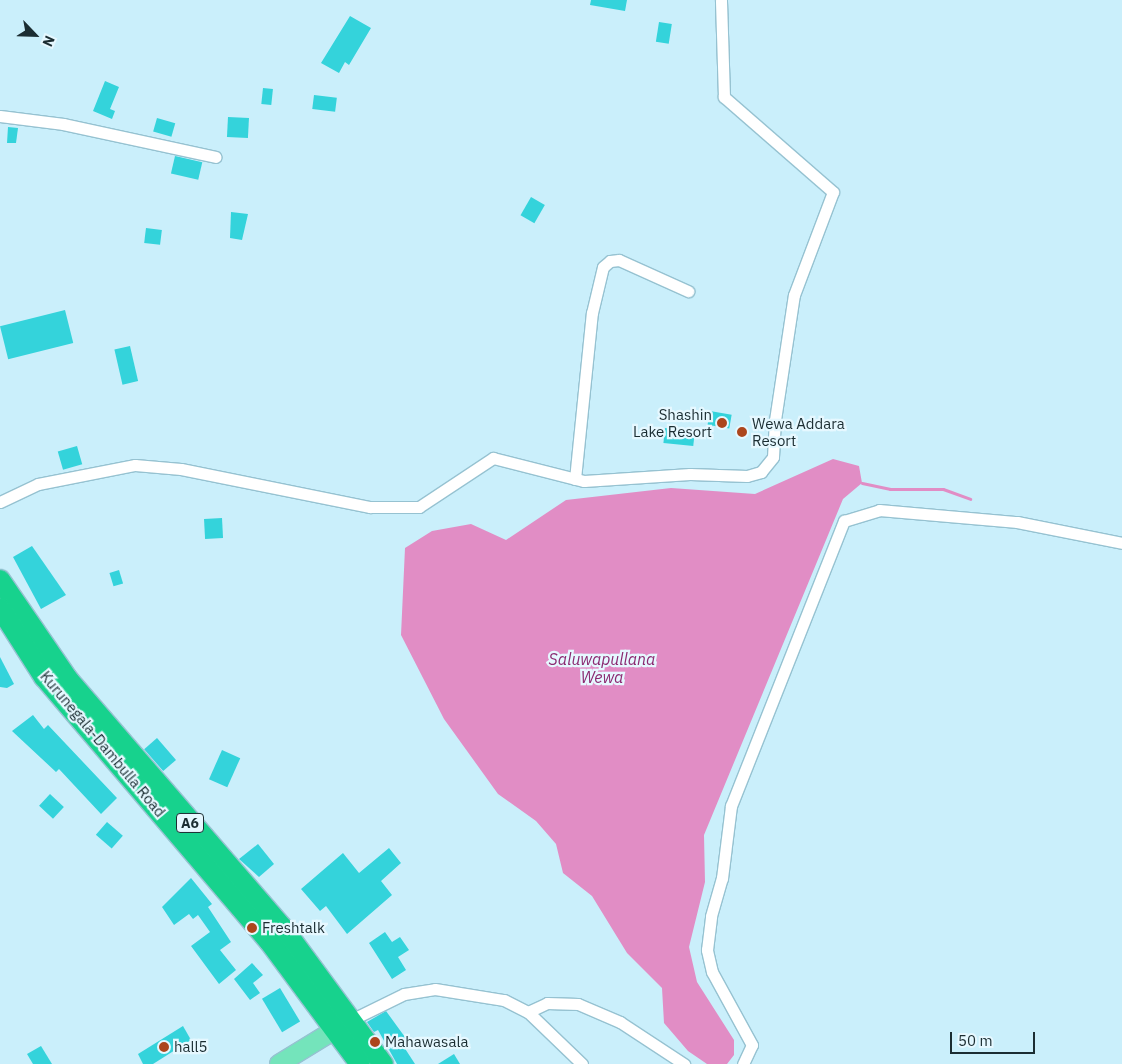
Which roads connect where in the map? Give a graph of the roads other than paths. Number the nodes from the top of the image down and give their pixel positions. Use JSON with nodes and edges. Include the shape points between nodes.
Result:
{"nodes":[{"id":1,"x":721,"y":0,"type":"edge"},
{"id":2,"x":0,"y":116,"type":"edge"},
{"id":3,"x":215,"y":157,"type":"dead end"},
{"id":4,"x":688,"y":291,"type":"dead end"},
{"id":5,"x":575,"y":479,"type":"junction"},
{"id":6,"x":0,"y":502,"type":"edge"},
{"id":7,"x":1122,"y":543,"type":"edge"},
{"id":8,"x":0,"y":580,"type":"edge"},
{"id":9,"x":0,"y":608,"type":"edge"},
{"id":10,"x":528,"y":1012,"type":"junction"},
{"id":11,"x":344,"y":1024,"type":"junction"},
{"id":12,"x":278,"y":1064,"type":"edge"},
{"id":13,"x":360,"y":1064,"type":"edge"},
{"id":14,"x":383,"y":1064,"type":"edge"},
{"id":15,"x":582,"y":1064,"type":"edge"},
{"id":16,"x":684,"y":1064,"type":"edge"},
{"id":17,"x":743,"y":1064,"type":"edge"}],
"edges":[{"from":1,"to":5,"type":"street","via":[[724,97],[833,192],[794,295],[775,420],[773,457],[761,472],[747,476],[717,474]]},
{"from":2,"to":3,"type":"street","via":[[63,124]]},
{"from":4,"to":5,"type":"street","via":[[619,260],[610,261],[603,267],[592,314]]},
{"from":5,"to":6,"type":"street","via":[[493,458],[419,507],[370,507],[181,469],[135,465],[38,484]]},
{"from":7,"to":17,"type":"street","via":[[1017,522],[879,510],[844,521],[732,806],[722,878],[711,916],[707,950],[712,972],[752,1045]]},
{"from":8,"to":11,"type":"highway","name":"Kurunegala-Dambulla Road","number":"A6","via":[[67,678],[283,928]]},
{"from":9,"to":11,"type":"highway","name":"Kurunegala-Dambulla Road","number":"A6","via":[[44,677]]},
{"from":10,"to":11,"type":"street","via":[[504,1000],[435,989],[404,994]]},
{"from":10,"to":15,"type":"street"},
{"from":10,"to":16,"type":"street","via":[[547,1003],[578,1004],[620,1022]]},
{"from":11,"to":12,"type":"main road"},
{"from":11,"to":13,"type":"highway","name":"Kurunegala-Dambulla Road","number":"A6"},
{"from":11,"to":14,"type":"highway","name":"Kurunegala-Dambulla Road","number":"A6"}]}
